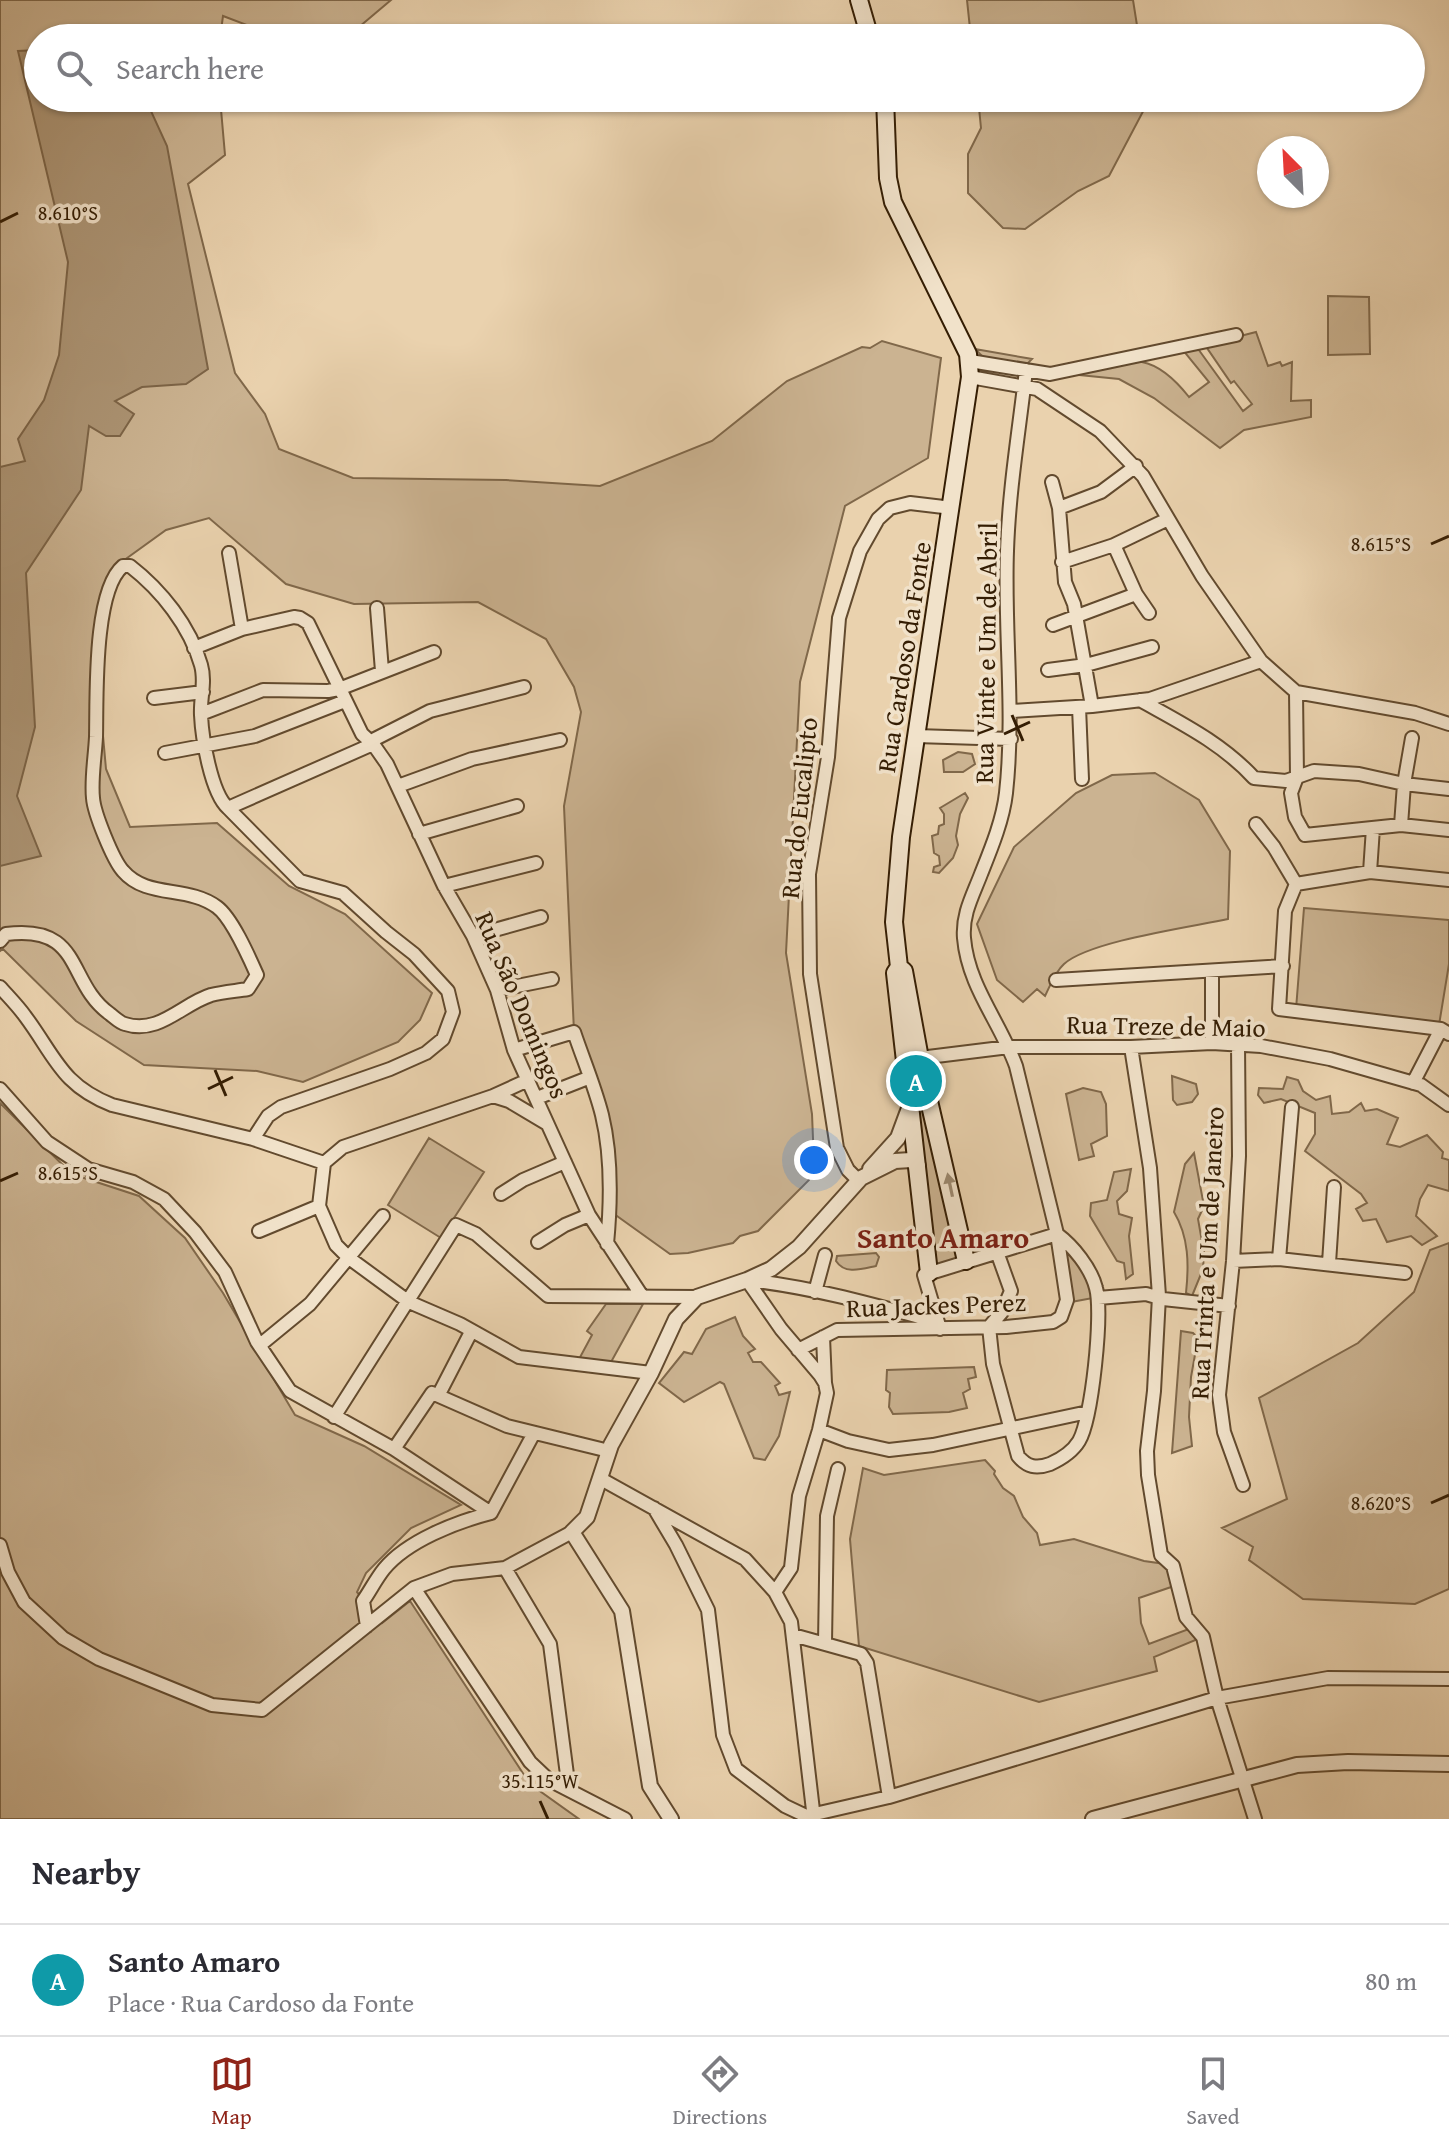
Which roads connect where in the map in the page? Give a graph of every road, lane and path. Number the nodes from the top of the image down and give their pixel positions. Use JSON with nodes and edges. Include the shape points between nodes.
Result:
{"nodes":[{"id":1,"x":859,"y":0,"type":"edge"},
{"id":2,"x":866,"y":24,"type":"edge"},
{"id":3,"x":886,"y":112,"type":"edge"},
{"id":4,"x":1236,"y":335,"type":"dead end"},
{"id":5,"x":969,"y":364,"type":"junction"},
{"id":6,"x":1026,"y":370,"type":"junction"},
{"id":7,"x":1024,"y":387,"type":"junction"},
{"id":8,"x":1136,"y":466,"type":"junction"},
{"id":9,"x":1052,"y":482,"type":"dead end"},
{"id":10,"x":952,"y":508,"type":"junction"},
{"id":11,"x":1059,"y":508,"type":"junction"},
{"id":12,"x":1168,"y":519,"type":"junction"},
{"id":13,"x":1114,"y":545,"type":"junction"},
{"id":14,"x":229,"y":553,"type":"dead end"},
{"id":15,"x":1062,"y":562,"type":"junction"},
{"id":16,"x":1136,"y":594,"type":"junction"},
{"id":17,"x":377,"y":608,"type":"dead end"},
{"id":18,"x":1149,"y":613,"type":"dead end"},
{"id":19,"x":1075,"y":617,"type":"junction"},
{"id":20,"x":1053,"y":625,"type":"dead end"},
{"id":21,"x":242,"y":629,"type":"junction"},
{"id":22,"x":1152,"y":647,"type":"dead end"},
{"id":23,"x":194,"y":648,"type":"junction"},
{"id":24,"x":434,"y":652,"type":"dead end"},
{"id":25,"x":1261,"y":661,"type":"junction"},
{"id":26,"x":1086,"y":665,"type":"junction"},
{"id":27,"x":1048,"y":670,"type":"dead end"},
{"id":28,"x":382,"y":671,"type":"junction"},
{"id":29,"x":524,"y":687,"type":"dead end"},
{"id":30,"x":203,"y":692,"type":"junction"},
{"id":31,"x":1296,"y":692,"type":"junction"},
{"id":32,"x":342,"y":695,"type":"junction"},
{"id":33,"x":154,"y":698,"type":"dead end"},
{"id":34,"x":1140,"y":700,"type":"junction"},
{"id":35,"x":1085,"y":706,"type":"junction"},
{"id":36,"x":1012,"y":711,"type":"junction"},
{"id":37,"x":201,"y":714,"type":"junction"},
{"id":38,"x":1449,"y":724,"type":"edge"},
{"id":39,"x":916,"y":736,"type":"junction"},
{"id":40,"x":1412,"y":738,"type":"dead end"},
{"id":41,"x":1011,"y":739,"type":"junction"},
{"id":42,"x":560,"y":740,"type":"dead end"},
{"id":43,"x":372,"y":743,"type":"junction"},
{"id":44,"x":206,"y":745,"type":"junction"},
{"id":45,"x":165,"y":753,"type":"dead end"},
{"id":46,"x":1297,"y":777,"type":"junction"},
{"id":47,"x":1082,"y":779,"type":"dead end"},
{"id":48,"x":1404,"y":784,"type":"junction"},
{"id":49,"x":398,"y":786,"type":"junction"},
{"id":50,"x":1449,"y":789,"type":"edge"},
{"id":51,"x":517,"y":806,"type":"dead end"},
{"id":52,"x":228,"y":808,"type":"junction"},
{"id":53,"x":1256,"y":824,"type":"dead end"},
{"id":54,"x":1401,"y":825,"type":"junction"},
{"id":55,"x":1373,"y":828,"type":"junction"},
{"id":56,"x":1449,"y":830,"type":"edge"},
{"id":57,"x":419,"y":834,"type":"junction"},
{"id":58,"x":536,"y":863,"type":"dead end"},
{"id":59,"x":1370,"y":872,"type":"junction"},
{"id":60,"x":1449,"y":880,"type":"edge"},
{"id":61,"x":1296,"y":884,"type":"junction"},
{"id":62,"x":444,"y":886,"type":"junction"},
{"id":63,"x":541,"y":917,"type":"dead end"},
{"id":64,"x":473,"y":936,"type":"junction"},
{"id":65,"x":0,"y":941,"type":"edge"},
{"id":66,"x":1283,"y":966,"type":"junction"},
{"id":67,"x":1212,"y":971,"type":"junction"},
{"id":68,"x":552,"y":979,"type":"dead end"},
{"id":69,"x":1056,"y":980,"type":"dead end"},
{"id":70,"x":0,"y":987,"type":"edge"},
{"id":71,"x":497,"y":990,"type":"junction"},
{"id":72,"x":1445,"y":1032,"type":"edge"},
{"id":73,"x":1212,"y":1043,"type":"junction"},
{"id":74,"x":1238,"y":1044,"type":"junction"},
{"id":75,"x":1009,"y":1047,"type":"junction"},
{"id":76,"x":1131,"y":1047,"type":"junction"},
{"id":77,"x":514,"y":1050,"type":"junction"},
{"id":78,"x":913,"y":1059,"type":"junction"},
{"id":79,"x":588,"y":1078,"type":"junction"},
{"id":80,"x":528,"y":1080,"type":"junction"},
{"id":81,"x":1413,"y":1083,"type":"junction"},
{"id":82,"x":0,"y":1089,"type":"edge"},
{"id":83,"x":493,"y":1096,"type":"junction"},
{"id":84,"x":537,"y":1098,"type":"junction"},
{"id":85,"x":910,"y":1101,"type":"junction"},
{"id":86,"x":1449,"y":1105,"type":"edge"},
{"id":87,"x":1292,"y":1107,"type":"dead end"},
{"id":88,"x":549,"y":1125,"type":"junction"},
{"id":89,"x":253,"y":1139,"type":"junction"},
{"id":90,"x":565,"y":1162,"type":"junction"},
{"id":91,"x":324,"y":1163,"type":"junction"},
{"id":92,"x":918,"y":1166,"type":"junction"},
{"id":93,"x":860,"y":1179,"type":"junction"},
{"id":94,"x":1334,"y":1187,"type":"dead end"},
{"id":95,"x":501,"y":1194,"type":"dead end"},
{"id":96,"x":319,"y":1206,"type":"junction"},
{"id":97,"x":589,"y":1215,"type":"junction"},
{"id":98,"x":383,"y":1216,"type":"dead end"},
{"id":99,"x":259,"y":1231,"type":"dead end"},
{"id":100,"x":1057,"y":1234,"type":"junction"},
{"id":101,"x":538,"y":1242,"type":"dead end"},
{"id":102,"x":607,"y":1244,"type":"junction"},
{"id":103,"x":997,"y":1252,"type":"junction"},
{"id":104,"x":825,"y":1255,"type":"dead end"},
{"id":105,"x":349,"y":1258,"type":"junction"},
{"id":106,"x":1279,"y":1259,"type":"junction"},
{"id":107,"x":966,"y":1261,"type":"junction"},
{"id":108,"x":1233,"y":1261,"type":"junction"},
{"id":109,"x":1329,"y":1263,"type":"junction"},
{"id":110,"x":929,"y":1273,"type":"junction"},
{"id":111,"x":1405,"y":1273,"type":"dead end"},
{"id":112,"x":747,"y":1280,"type":"junction"},
{"id":113,"x":815,"y":1292,"type":"junction"},
{"id":114,"x":642,"y":1296,"type":"junction"},
{"id":115,"x":1159,"y":1296,"type":"junction"},
{"id":116,"x":697,"y":1297,"type":"junction"},
{"id":117,"x":1098,"y":1298,"type":"junction"},
{"id":118,"x":1067,"y":1300,"type":"joint"},
{"id":119,"x":409,"y":1302,"type":"junction"},
{"id":120,"x":1229,"y":1306,"type":"junction"},
{"id":121,"x":939,"y":1325,"type":"junction"},
{"id":122,"x":989,"y":1327,"type":"junction"},
{"id":123,"x":471,"y":1332,"type":"junction"},
{"id":124,"x":823,"y":1337,"type":"junction"},
{"id":125,"x":260,"y":1345,"type":"junction"},
{"id":126,"x":798,"y":1350,"type":"junction"},
{"id":127,"x":651,"y":1373,"type":"junction"},
{"id":128,"x":825,"y":1383,"type":"junction"},
{"id":129,"x":439,"y":1394,"type":"junction"},
{"id":130,"x":1088,"y":1412,"type":"junction"},
{"id":131,"x":334,"y":1417,"type":"junction"},
{"id":132,"x":1009,"y":1429,"type":"junction"},
{"id":133,"x":819,"y":1430,"type":"junction"},
{"id":134,"x":534,"y":1433,"type":"junction"},
{"id":135,"x":394,"y":1449,"type":"junction"},
{"id":136,"x":609,"y":1451,"type":"junction"},
{"id":137,"x":838,"y":1469,"type":"dead end"},
{"id":138,"x":601,"y":1479,"type":"junction"},
{"id":139,"x":1243,"y":1485,"type":"dead end"},
{"id":140,"x":654,"y":1508,"type":"junction"},
{"id":141,"x":491,"y":1513,"type":"junction"},
{"id":142,"x":572,"y":1532,"type":"junction"},
{"id":143,"x":0,"y":1545,"type":"edge"},
{"id":144,"x":505,"y":1568,"type":"junction"},
{"id":145,"x":414,"y":1588,"type":"junction"},
{"id":146,"x":775,"y":1592,"type":"junction"},
{"id":147,"x":367,"y":1626,"type":"junction"},
{"id":148,"x":793,"y":1635,"type":"junction"},
{"id":149,"x":825,"y":1643,"type":"junction"},
{"id":150,"x":1449,"y":1679,"type":"edge"},
{"id":151,"x":1217,"y":1698,"type":"junction"},
{"id":152,"x":1449,"y":1764,"type":"edge"},
{"id":153,"x":1243,"y":1778,"type":"junction"},
{"id":154,"x":569,"y":1790,"type":"junction"},
{"id":155,"x":889,"y":1797,"type":"junction"},
{"id":156,"x":814,"y":1817,"type":"edge"},
{"id":157,"x":625,"y":1819,"type":"edge"},
{"id":158,"x":671,"y":1819,"type":"edge"},
{"id":159,"x":1093,"y":1819,"type":"edge"},
{"id":160,"x":1255,"y":1819,"type":"edge"}],
"edges":[{"from":1,"to":2,"type":"main road"},
{"from":3,"to":5,"type":"main road","via":[[893,202]]},
{"from":4,"to":6,"type":"street","via":[[1050,374]]},
{"from":5,"to":6,"type":"street"},
{"from":5,"to":7,"type":"street"},
{"from":5,"to":10,"type":"main road","name":"Rua Cardoso da Fonte"},
{"from":6,"to":7,"type":"street","name":"Rua Vinte e Um de Abril"},
{"from":7,"to":8,"type":"street","via":[[1080,415]]},
{"from":7,"to":36,"type":"street","name":"Rua Vinte e Um de Abril","via":[[1007,554]]},
{"from":8,"to":11,"type":"street","via":[[1101,492]]},
{"from":8,"to":12,"type":"street"},
{"from":9,"to":11,"type":"street"},
{"from":10,"to":39,"type":"main road","name":"Rua Cardoso da Fonte"},
{"from":10,"to":93,"type":"street","name":"Rua do Eucalipto","via":[[910,503],[890,508],[878,519],[860,551],[839,618],[828,757],[809,874],[810,974],[837,1148],[848,1170]]},
{"from":11,"to":15,"type":"street"},
{"from":12,"to":13,"type":"street"},
{"from":12,"to":25,"type":"street"},
{"from":13,"to":15,"type":"street"},
{"from":13,"to":16,"type":"street"},
{"from":14,"to":21,"type":"street"},
{"from":15,"to":19,"type":"street"},
{"from":16,"to":18,"type":"street"},
{"from":16,"to":19,"type":"street"},
{"from":17,"to":28,"type":"street"},
{"from":19,"to":20,"type":"street"},
{"from":19,"to":26,"type":"street"},
{"from":21,"to":23,"type":"street"},
{"from":21,"to":32,"type":"street","name":"Rua São Domingos","via":[[294,617],[305,620]]},
{"from":22,"to":26,"type":"street"},
{"from":23,"to":30,"type":"street"},
{"from":23,"to":65,"type":"street","via":[[151,583],[130,566],[119,568],[101,626],[93,799],[113,856],[132,880],[202,898],[220,909],[257,975],[248,989],[209,996],[150,1026],[124,1024],[101,1008],[56,941],[28,931],[6,934]]},
{"from":24,"to":28,"type":"street"},
{"from":25,"to":31,"type":"street"},
{"from":25,"to":34,"type":"street"},
{"from":26,"to":27,"type":"street"},
{"from":26,"to":35,"type":"street"},
{"from":28,"to":32,"type":"street"},
{"from":29,"to":43,"type":"street","via":[[430,711]]},
{"from":30,"to":33,"type":"street"},
{"from":30,"to":37,"type":"street"},
{"from":31,"to":38,"type":"street"},
{"from":31,"to":46,"type":"street"},
{"from":32,"to":37,"type":"street","via":[[263,690]]},
{"from":32,"to":43,"type":"street","name":"Rua São Domingos"},
{"from":32,"to":44,"type":"street","via":[[255,736]]},
{"from":34,"to":35,"type":"street"},
{"from":34,"to":46,"type":"street","via":[[1206,737],[1254,778]]},
{"from":35,"to":36,"type":"street"},
{"from":35,"to":47,"type":"street"},
{"from":36,"to":41,"type":"street","name":"Rua Vinte e Um de Abril"},
{"from":37,"to":44,"type":"street"},
{"from":39,"to":41,"type":"street"},
{"from":39,"to":78,"type":"main road","name":"Rua Cardoso da Fonte","via":[[894,922]]},
{"from":40,"to":48,"type":"street"},
{"from":41,"to":75,"type":"street","name":"Rua Vinte e Um de Abril","via":[[1006,798],[968,904],[963,936],[977,990]]},
{"from":42,"to":49,"type":"street","via":[[472,759]]},
{"from":43,"to":49,"type":"street","name":"Rua São Domingos"},
{"from":43,"to":52,"type":"street"},
{"from":44,"to":45,"type":"street"},
{"from":44,"to":52,"type":"street","via":[[215,786]]},
{"from":46,"to":48,"type":"street","via":[[1314,771]]},
{"from":46,"to":55,"type":"street","via":[[1291,793],[1305,835]]},
{"from":48,"to":50,"type":"street"},
{"from":48,"to":54,"type":"street"},
{"from":49,"to":57,"type":"street","name":"Rua São Domingos"},
{"from":51,"to":57,"type":"street"},
{"from":52,"to":89,"type":"street","via":[[300,881],[343,893],[414,954],[448,991],[453,1012],[443,1039],[426,1053],[281,1107]]},
{"from":53,"to":61,"type":"street"},
{"from":54,"to":55,"type":"street"},
{"from":54,"to":56,"type":"street"},
{"from":55,"to":59,"type":"street"},
{"from":57,"to":62,"type":"street","name":"Rua São Domingos"},
{"from":58,"to":62,"type":"street"},
{"from":59,"to":60,"type":"street"},
{"from":59,"to":61,"type":"street"},
{"from":61,"to":66,"type":"street","via":[[1285,911]]},
{"from":62,"to":64,"type":"street","name":"Rua São Domingos"},
{"from":63,"to":64,"type":"street"},
{"from":64,"to":71,"type":"street","name":"Rua São Domingos"},
{"from":66,"to":67,"type":"street"},
{"from":66,"to":72,"type":"street","via":[[1279,1009]]},
{"from":67,"to":69,"type":"street"},
{"from":67,"to":73,"type":"street"},
{"from":68,"to":71,"type":"street"},
{"from":70,"to":89,"type":"street","via":[[74,1085],[91,1097]]},
{"from":71,"to":77,"type":"street","name":"Rua São Domingos"},
{"from":72,"to":81,"type":"street"},
{"from":73,"to":74,"type":"street","name":"Rua Treze de Maio"},
{"from":73,"to":76,"type":"street","name":"Rua Treze de Maio"},
{"from":74,"to":81,"type":"street","name":"Rua Treze de Maio","via":[[1330,1059]]},
{"from":74,"to":108,"type":"street","name":"Rua Trinta e Um de Janeiro"},
{"from":75,"to":76,"type":"street","name":"Rua Treze de Maio"},
{"from":75,"to":78,"type":"street","name":"Rua Treze de Maio"},
{"from":75,"to":100,"type":"street","name":"Rua Vinte e Um de Abril"},
{"from":76,"to":115,"type":"street","via":[[1150,1168]]},
{"from":77,"to":79,"type":"street","via":[[574,1032]]},
{"from":77,"to":80,"type":"street","name":"Rua São Domingos"},
{"from":78,"to":85,"type":"main road","name":"Rua Cardoso da Fonte"},
{"from":107,"to":78,"type":"main road","name":"Rua Cardoso da Fonte","one_way":true},
{"from":79,"to":84,"type":"street"},
{"from":79,"to":102,"type":"street","via":[[606,1144]]},
{"from":80,"to":83,"type":"street"},
{"from":80,"to":84,"type":"street","name":"Rua São Domingos"},
{"from":81,"to":86,"type":"street","name":"Rua Treze de Maio"},
{"from":82,"to":125,"type":"street","via":[[47,1142],[88,1169],[133,1182],[164,1199],[225,1272]]},
{"from":83,"to":88,"type":"street"},
{"from":83,"to":91,"type":"street","via":[[343,1147]]},
{"from":84,"to":88,"type":"street","name":"Rua São Domingos"},
{"from":85,"to":92,"type":"main road","name":"Rua Cardoso da Fonte"},
{"from":85,"to":93,"type":"street","via":[[898,1138]]},
{"from":87,"to":106,"type":"street"},
{"from":88,"to":90,"type":"street","name":"Rua São Domingos"},
{"from":89,"to":91,"type":"street"},
{"from":90,"to":95,"type":"street"},
{"from":90,"to":97,"type":"street","name":"Rua São Domingos"},
{"from":91,"to":96,"type":"street"},
{"from":92,"to":93,"type":"street","via":[[900,1160]]},
{"from":92,"to":110,"type":"main road","name":"Rua Cardoso da Fonte"},
{"from":93,"to":112,"type":"street","via":[[799,1247]]},
{"from":94,"to":109,"type":"street"},
{"from":96,"to":99,"type":"street"},
{"from":96,"to":105,"type":"street","via":[[336,1245]]},
{"from":97,"to":101,"type":"street"},
{"from":97,"to":102,"type":"street","name":"Rua São Domingos"},
{"from":98,"to":105,"type":"street"},
{"from":100,"to":103,"type":"street"},
{"from":100,"to":117,"type":"street","via":[[1093,1280]]},
{"from":100,"to":118,"type":"street","name":"Rua Vinte e Um de Abril"},
{"from":102,"to":114,"type":"street","name":"Rua São Domingos"},
{"from":103,"to":107,"type":"street"},
{"from":103,"to":122,"type":"street","via":[[1011,1291]]},
{"from":104,"to":113,"type":"street"},
{"from":105,"to":119,"type":"street"},
{"from":105,"to":125,"type":"street","via":[[310,1304]]},
{"from":106,"to":108,"type":"street"},
{"from":106,"to":109,"type":"street"},
{"from":107,"to":110,"type":"street"},
{"from":108,"to":120,"type":"street","name":"Rua Trinta e Um de Janeiro"},
{"from":109,"to":111,"type":"street"},
{"from":110,"to":121,"type":"street","name":"Rua Cardoso da Fonte","via":[[924,1275]]},
{"from":112,"to":113,"type":"street"},
{"from":112,"to":116,"type":"street"},
{"from":112,"to":126,"type":"street"},
{"from":113,"to":121,"type":"street"},
{"from":114,"to":116,"type":"street"},
{"from":114,"to":119,"type":"street","via":[[548,1296],[476,1234],[456,1225]]},
{"from":115,"to":117,"type":"street"},
{"from":115,"to":120,"type":"street"},
{"from":115,"to":151,"type":"street","via":[[1148,1475],[1161,1555],[1173,1566],[1186,1617],[1203,1637]]},
{"from":116,"to":127,"type":"street","via":[[676,1319]]},
{"from":117,"to":130,"type":"street"},
{"from":118,"to":122,"type":"street","name":"Rua Jackes Perez","via":[[1061,1317],[1053,1322]]},
{"from":119,"to":123,"type":"street"},
{"from":119,"to":131,"type":"street"},
{"from":120,"to":139,"type":"street","name":"Rua Trinta e Um de Janeiro","via":[[1220,1416]]},
{"from":121,"to":122,"type":"street","name":"Rua Jackes Perez"},
{"from":121,"to":124,"type":"street","name":"Rua Jackes Perez","via":[[837,1330]]},
{"from":122,"to":132,"type":"street"},
{"from":123,"to":127,"type":"street","via":[[519,1357]]},
{"from":123,"to":129,"type":"street"},
{"from":124,"to":126,"type":"street","name":"Rua Jackes Perez"},
{"from":124,"to":128,"type":"street"},
{"from":125,"to":131,"type":"street","via":[[290,1391]]},
{"from":126,"to":128,"type":"street"},
{"from":127,"to":136,"type":"street"},
{"from":128,"to":133,"type":"street"},
{"from":129,"to":134,"type":"street"},
{"from":129,"to":135,"type":"street","via":[[432,1393]]},
{"from":130,"to":132,"type":"street"},
{"from":130,"to":132,"type":"street","via":[[1078,1442],[1061,1458],[1035,1468],[1018,1456]]},
{"from":131,"to":135,"type":"street"},
{"from":132,"to":133,"type":"street","via":[[889,1450]]},
{"from":133,"to":146,"type":"street","via":[[799,1496],[791,1568]]},
{"from":134,"to":136,"type":"street"},
{"from":134,"to":141,"type":"street"},
{"from":135,"to":141,"type":"street"},
{"from":136,"to":138,"type":"street"},
{"from":137,"to":149,"type":"street","via":[[827,1516]]},
{"from":138,"to":140,"type":"street"},
{"from":138,"to":142,"type":"street","via":[[587,1517]]},
{"from":140,"to":146,"type":"street","via":[[745,1559]]},
{"from":140,"to":156,"type":"street","via":[[708,1610],[723,1735],[736,1769],[785,1806]]},
{"from":141,"to":147,"type":"street","via":[[420,1540],[385,1567],[363,1601]]},
{"from":142,"to":144,"type":"street"},
{"from":142,"to":158,"type":"street","via":[[622,1611],[650,1786]]},
{"from":143,"to":147,"type":"street","via":[[24,1602],[63,1638],[99,1659],[212,1705],[262,1710]]},
{"from":144,"to":145,"type":"street","via":[[452,1574]]},
{"from":144,"to":154,"type":"street","via":[[550,1644]]},
{"from":145,"to":147,"type":"street"},
{"from":145,"to":154,"type":"street","via":[[530,1762]]},
{"from":146,"to":148,"type":"street"},
{"from":148,"to":149,"type":"street"},
{"from":148,"to":156,"type":"street"},
{"from":149,"to":155,"type":"street","via":[[861,1654],[867,1663]]},
{"from":150,"to":151,"type":"street","via":[[1328,1678]]},
{"from":151,"to":153,"type":"street"},
{"from":151,"to":155,"type":"street"},
{"from":152,"to":153,"type":"street","via":[[1297,1765]]},
{"from":153,"to":159,"type":"street"},
{"from":153,"to":160,"type":"street"},
{"from":154,"to":157,"type":"street"},
{"from":155,"to":156,"type":"street"}]}
